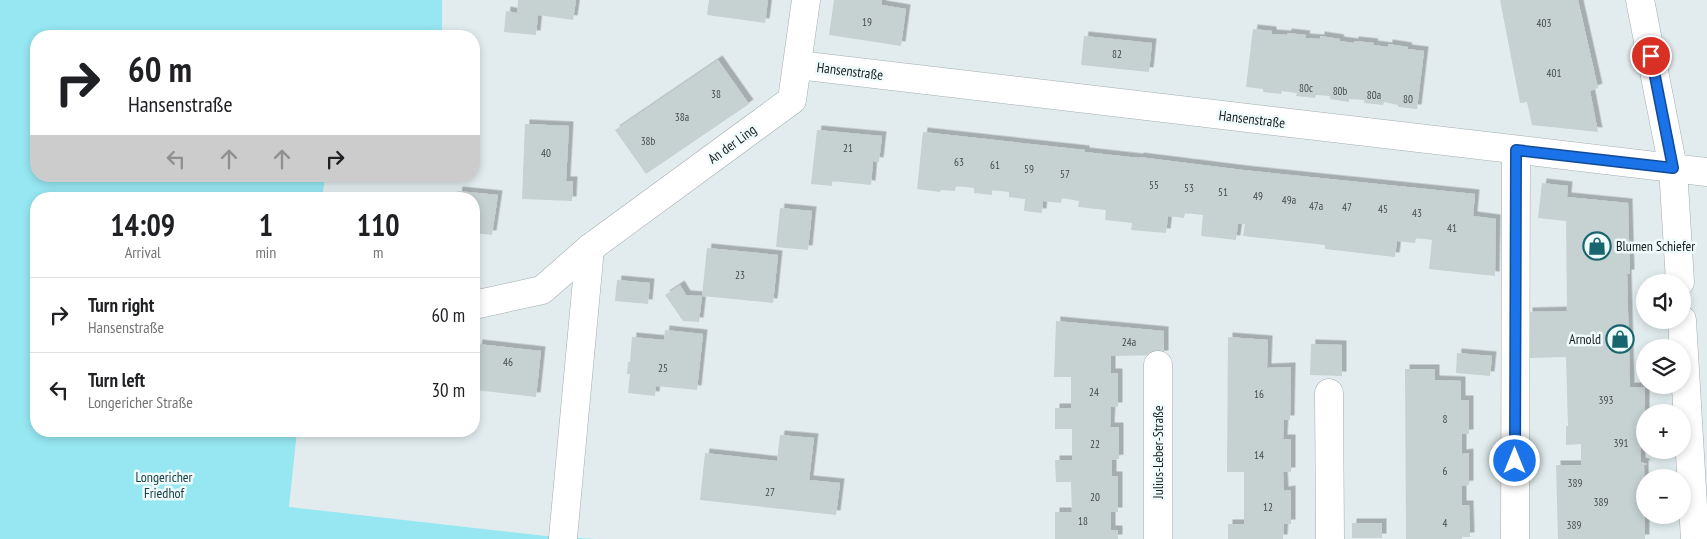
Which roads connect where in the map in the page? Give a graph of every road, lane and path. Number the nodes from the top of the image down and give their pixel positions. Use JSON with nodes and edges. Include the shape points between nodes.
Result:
{"nodes":[{"id":1,"x":806,"y":0,"type":"edge"},
{"id":2,"x":1640,"y":0,"type":"edge"},
{"id":3,"x":798,"y":65,"type":"junction"},
{"id":4,"x":1516,"y":150,"type":"junction"},
{"id":5,"x":1673,"y":168,"type":"junction"},
{"id":6,"x":1707,"y":172,"type":"edge"},
{"id":7,"x":590,"y":248,"type":"junction"},
{"id":8,"x":1680,"y":274,"type":"edge"},
{"id":9,"x":480,"y":303,"type":"edge"},
{"id":10,"x":1682,"y":329,"type":"edge"},
{"id":11,"x":1158,"y":365,"type":"dead end"},
{"id":12,"x":1329,"y":393,"type":"dead end"},
{"id":13,"x":563,"y":538,"type":"edge"},
{"id":14,"x":1158,"y":539,"type":"edge"},
{"id":15,"x":1330,"y":539,"type":"edge"},
{"id":16,"x":1515,"y":539,"type":"edge"},
{"id":17,"x":1694,"y":539,"type":"edge"}],
"edges":[{"from":1,"to":3,"type":"street","name":"An der Ling"},
{"from":2,"to":5,"type":"street"},
{"from":3,"to":4,"type":"street","name":"Hansenstraße"},
{"from":3,"to":7,"type":"street","name":"An der Ling","via":[[792,100]]},
{"from":4,"to":5,"type":"street","name":"Hansenstraße"},
{"from":4,"to":16,"type":"street"},
{"from":5,"to":6,"type":"street","name":"Hansenstraße"},
{"from":5,"to":8,"type":"street"},
{"from":7,"to":9,"type":"street","name":"An der Ling","via":[[542,290]]},
{"from":7,"to":13,"type":"street"},
{"from":10,"to":17,"type":"street"},
{"from":11,"to":14,"type":"street","name":"Julius-Leber-Straße"},
{"from":12,"to":15,"type":"street"}]}
